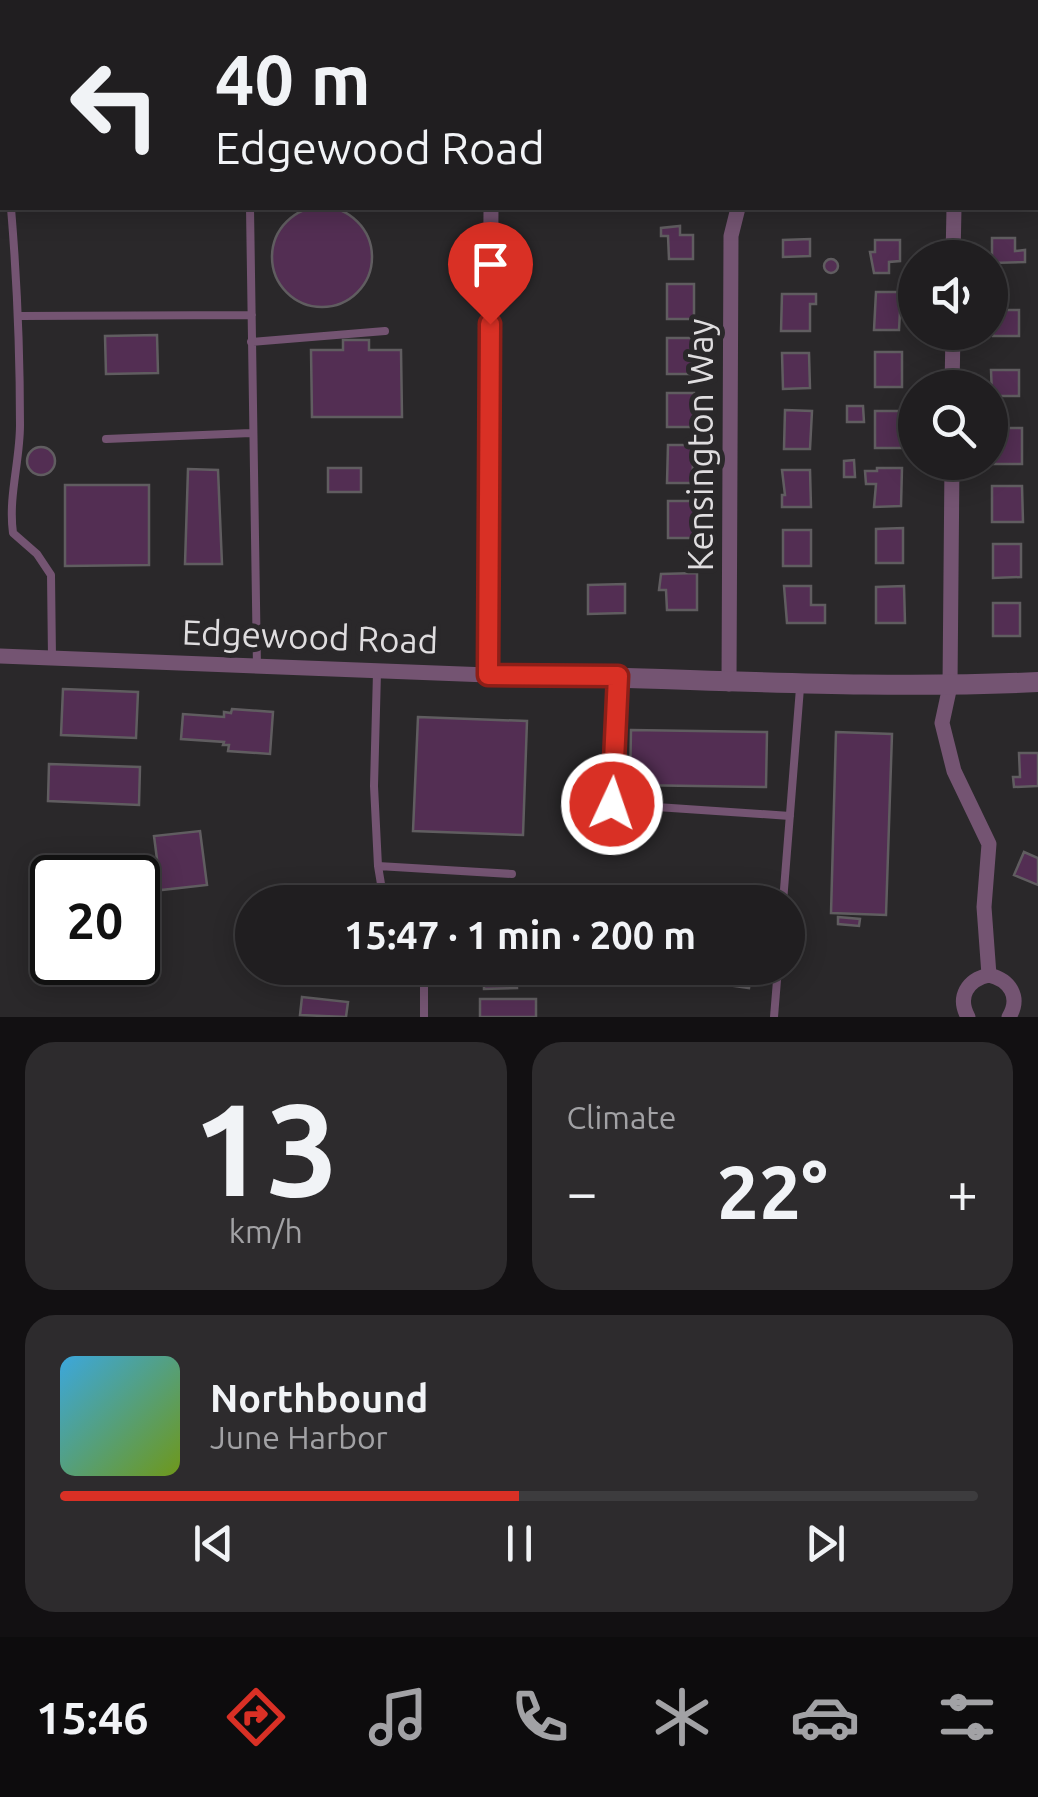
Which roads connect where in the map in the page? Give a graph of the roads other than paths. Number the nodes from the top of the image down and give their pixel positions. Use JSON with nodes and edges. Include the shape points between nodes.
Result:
{"nodes":[{"id":1,"x":11,"y":210,"type":"edge"},
{"id":2,"x":250,"y":210,"type":"edge"},
{"id":3,"x":491,"y":210,"type":"edge"},
{"id":4,"x":738,"y":210,"type":"edge"},
{"id":5,"x":954,"y":210,"type":"edge"},
{"id":6,"x":953,"y":240,"type":"edge"},
{"id":7,"x":252,"y":315,"type":"junction"},
{"id":8,"x":20,"y":316,"type":"junction"},
{"id":9,"x":385,"y":331,"type":"dead end"},
{"id":10,"x":250,"y":342,"type":"junction"},
{"id":11,"x":252,"y":433,"type":"junction"},
{"id":12,"x":106,"y":439,"type":"dead end"},
{"id":13,"x":952,"y":480,"type":"edge"},
{"id":14,"x":0,"y":656,"type":"edge"},
{"id":15,"x":52,"y":658,"type":"junction"},
{"id":16,"x":257,"y":668,"type":"junction"},
{"id":17,"x":377,"y":672,"type":"junction"},
{"id":18,"x":488,"y":675,"type":"junction"},
{"id":19,"x":618,"y":676,"type":"junction"},
{"id":20,"x":1038,"y":682,"type":"edge"},
{"id":21,"x":729,"y":684,"type":"junction"},
{"id":22,"x":800,"y":684,"type":"junction"},
{"id":23,"x":950,"y":686,"type":"junction"},
{"id":24,"x":790,"y":816,"type":"junction"},
{"id":25,"x":378,"y":866,"type":"junction"},
{"id":26,"x":512,"y":874,"type":"dead end"},
{"id":27,"x":381,"y":885,"type":"edge"},
{"id":28,"x":784,"y":885,"type":"edge"},
{"id":29,"x":989,"y":975,"type":"junction"},
{"id":30,"x":424,"y":985,"type":"edge"},
{"id":31,"x":777,"y":985,"type":"edge"},
{"id":32,"x":424,"y":1017,"type":"edge"},
{"id":33,"x":774,"y":1017,"type":"edge"},
{"id":34,"x":968,"y":1017,"type":"edge"},
{"id":35,"x":1009,"y":1017,"type":"edge"}],
"edges":[{"from":1,"to":8,"type":"lane"},
{"from":2,"to":7,"type":"lane"},
{"from":3,"to":18,"type":"street"},
{"from":4,"to":21,"type":"street","name":"Kensington Way","via":[[731,236]]},
{"from":5,"to":6,"type":"street"},
{"from":7,"to":8,"type":"lane"},
{"from":7,"to":10,"type":"lane"},
{"from":8,"to":15,"type":"lane","via":[[20,430],[10,515],[12,533],[51,576]]},
{"from":9,"to":10,"type":"lane"},
{"from":10,"to":11,"type":"lane"},
{"from":11,"to":12,"type":"lane"},
{"from":11,"to":16,"type":"lane"},
{"from":13,"to":23,"type":"street"},
{"from":14,"to":15,"type":"street","name":"Edgewood Road"},
{"from":15,"to":16,"type":"street","name":"Edgewood Road"},
{"from":16,"to":17,"type":"street","name":"Edgewood Road"},
{"from":17,"to":18,"type":"street","name":"Edgewood Road"},
{"from":17,"to":25,"type":"lane"},
{"from":18,"to":19,"type":"street","name":"Edgewood Road"},
{"from":19,"to":21,"type":"street","name":"Edgewood Road"},
{"from":19,"to":24,"type":"lane","via":[[612,804]]},
{"from":20,"to":23,"type":"street","name":"Edgewood Road"},
{"from":21,"to":22,"type":"street","name":"Edgewood Road"},
{"from":22,"to":23,"type":"street","name":"Edgewood Road"},
{"from":22,"to":24,"type":"lane"},
{"from":23,"to":29,"type":"street","via":[[942,723],[954,771],[989,844]]},
{"from":24,"to":28,"type":"lane"},
{"from":25,"to":26,"type":"lane"},
{"from":25,"to":27,"type":"lane"},
{"from":29,"to":34,"type":"street","via":[[964,992]]},
{"from":29,"to":35,"type":"street","via":[[1013,992]]},
{"from":30,"to":32,"type":"lane"},
{"from":31,"to":33,"type":"lane"}]}
